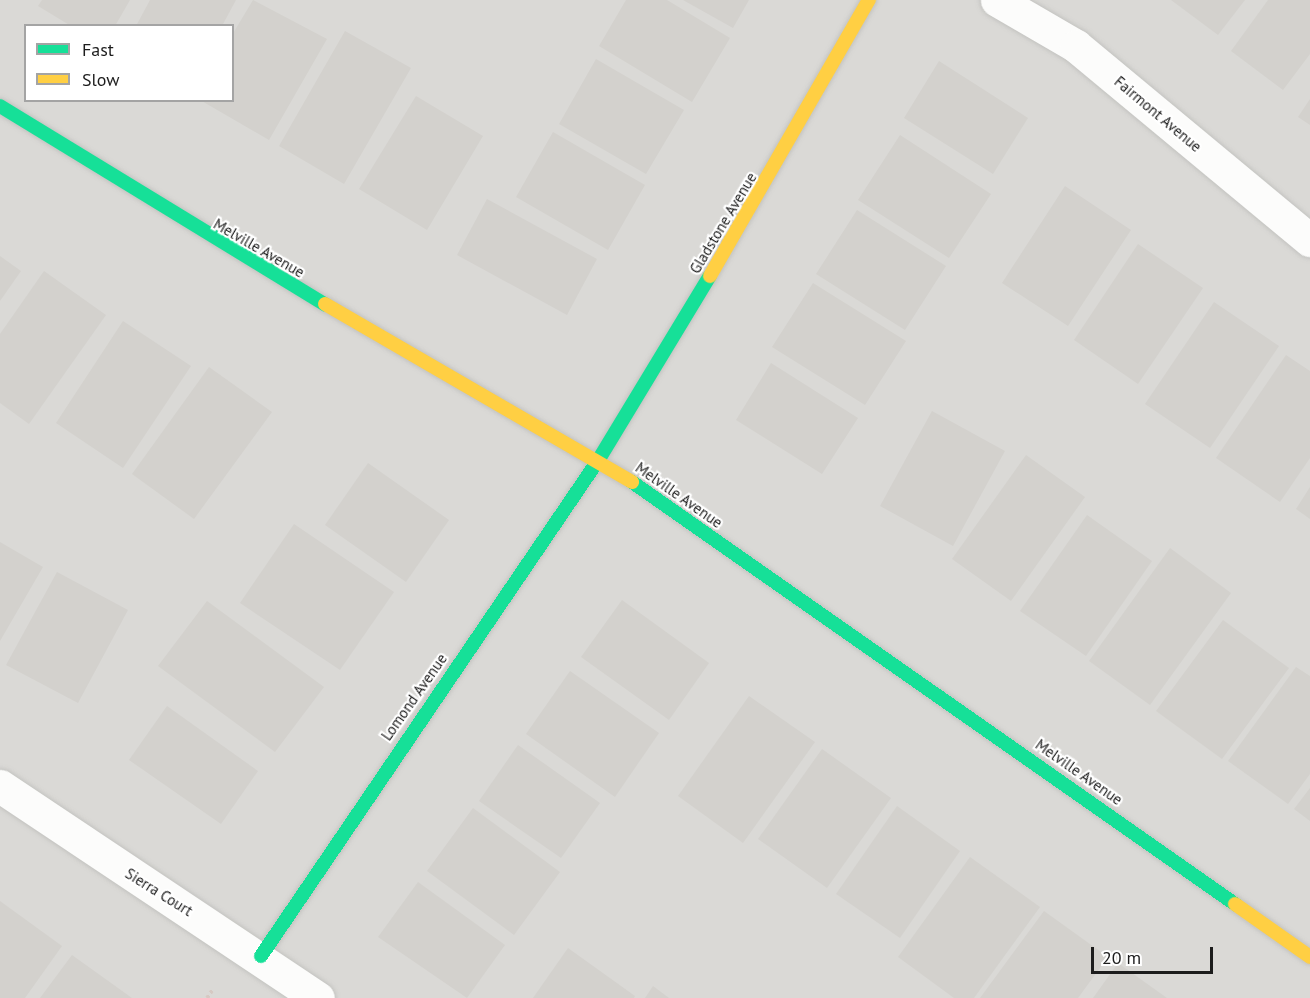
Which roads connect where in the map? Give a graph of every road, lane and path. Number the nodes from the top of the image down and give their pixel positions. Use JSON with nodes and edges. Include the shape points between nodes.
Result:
{"nodes":[{"id":1,"x":869,"y":0,"type":"edge"},
{"id":2,"x":997,"y":0,"type":"edge"},
{"id":3,"x":0,"y":106,"type":"edge"},
{"id":4,"x":1310,"y":240,"type":"edge"},
{"id":5,"x":599,"y":459,"type":"junction"},
{"id":6,"x":0,"y":786,"type":"edge"},
{"id":7,"x":261,"y":956,"type":"junction"},
{"id":8,"x":1310,"y":957,"type":"edge"},
{"id":9,"x":213,"y":989,"type":"dead end"},
{"id":10,"x":207,"y":998,"type":"edge"},
{"id":11,"x":318,"y":998,"type":"edge"}],
"edges":[{"from":1,"to":5,"type":"street","name":"Gladstone Avenue","via":[[768,181]]},
{"from":2,"to":4,"type":"street","name":"Fairmont Avenue","via":[[1076,46]]},
{"from":3,"to":5,"type":"street","name":"Melville Avenue","via":[[230,251]]},
{"from":5,"to":7,"type":"street","name":"Lomond Avenue"},
{"from":5,"to":8,"type":"street","name":"Melville Avenue"},
{"from":6,"to":7,"type":"street","name":"Sierra Court","via":[[90,850]]},
{"from":7,"to":11,"type":"street","name":"Sierra Court"},
{"from":9,"to":10,"type":"path"}]}
